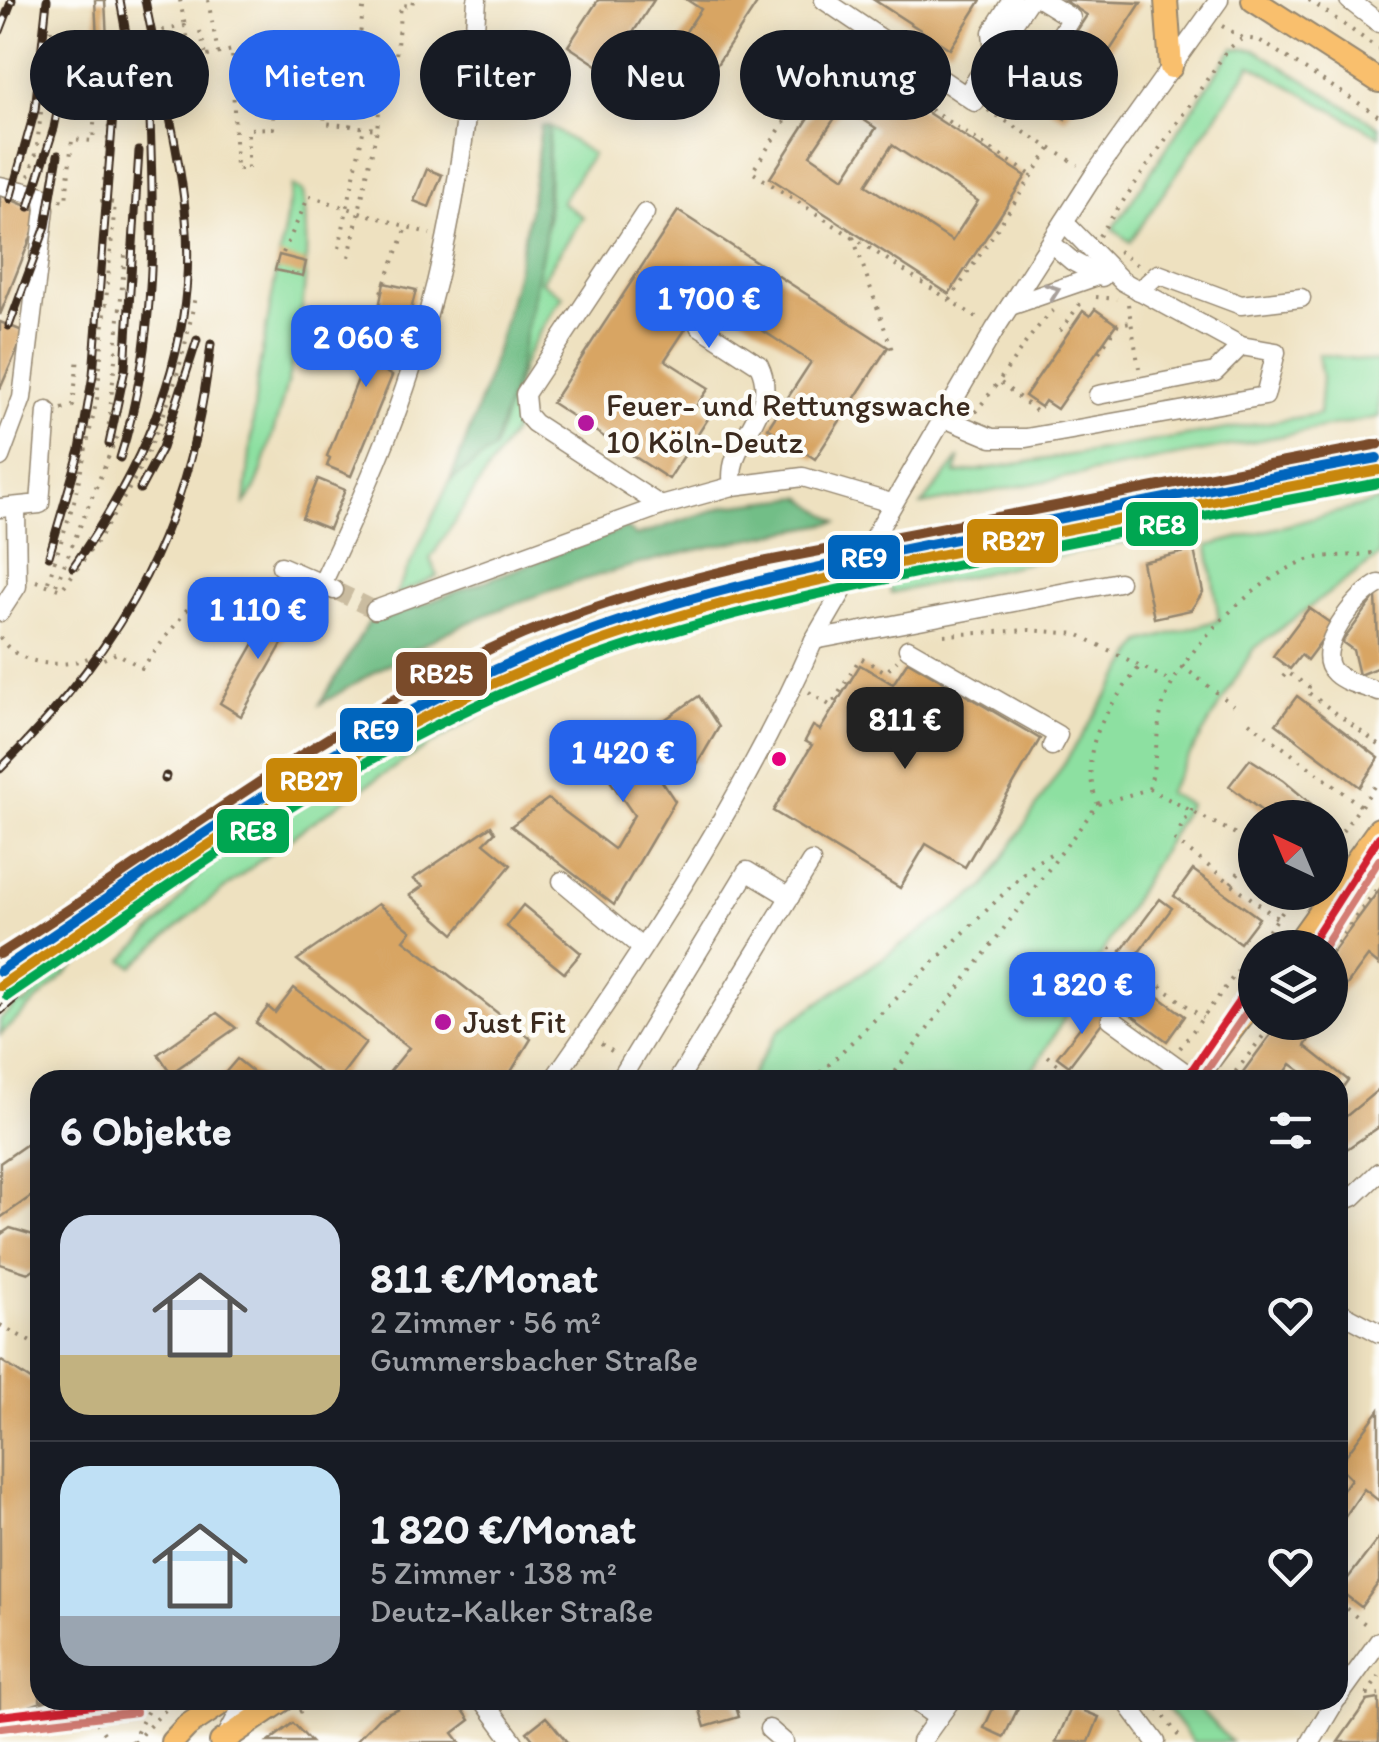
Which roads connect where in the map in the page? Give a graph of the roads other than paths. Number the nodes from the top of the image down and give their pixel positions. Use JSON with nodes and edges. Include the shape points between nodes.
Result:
{"nodes":[{"id":1,"x":477,"y":0,"type":"edge"},
{"id":2,"x":824,"y":0,"type":"edge"},
{"id":3,"x":1012,"y":0,"type":"edge"},
{"id":4,"x":1029,"y":0,"type":"edge"},
{"id":5,"x":1042,"y":0,"type":"edge"},
{"id":6,"x":1166,"y":0,"type":"edge"},
{"id":7,"x":1220,"y":0,"type":"edge"},
{"id":8,"x":1253,"y":0,"type":"edge"},
{"id":9,"x":1349,"y":0,"type":"edge"},
{"id":10,"x":1379,"y":24,"type":"edge"},
{"id":11,"x":993,"y":30,"type":"edge"},
{"id":12,"x":1009,"y":30,"type":"edge"},
{"id":13,"x":1063,"y":30,"type":"edge"},
{"id":14,"x":1171,"y":67,"type":"junction"},
{"id":15,"x":1379,"y":81,"type":"edge"},
{"id":16,"x":971,"y":97,"type":"edge"},
{"id":17,"x":0,"y":186,"type":"edge"},
{"id":18,"x":645,"y":213,"type":"dead end"},
{"id":19,"x":1064,"y":222,"type":"junction"},
{"id":20,"x":1050,"y":243,"type":"junction"},
{"id":21,"x":1097,"y":276,"type":"junction"},
{"id":22,"x":1122,"y":280,"type":"junction"},
{"id":23,"x":1134,"y":297,"type":"junction"},
{"id":24,"x":1301,"y":298,"type":"dead end"},
{"id":25,"x":1009,"y":306,"type":"junction"},
{"id":26,"x":699,"y":326,"type":"dead end"},
{"id":27,"x":1240,"y":346,"type":"junction"},
{"id":28,"x":1098,"y":396,"type":"dead end"},
{"id":29,"x":47,"y":411,"type":"dead end"},
{"id":30,"x":942,"y":416,"type":"junction"},
{"id":31,"x":0,"y":456,"type":"edge"},
{"id":32,"x":733,"y":486,"type":"junction"},
{"id":33,"x":892,"y":503,"type":"junction"},
{"id":34,"x":661,"y":506,"type":"junction"},
{"id":35,"x":8,"y":507,"type":"edge"},
{"id":36,"x":281,"y":566,"type":"road end"},
{"id":37,"x":1119,"y":582,"type":"dead end"},
{"id":38,"x":1379,"y":584,"type":"edge"},
{"id":39,"x":375,"y":610,"type":"dead end"},
{"id":40,"x":0,"y":612,"type":"edge"},
{"id":41,"x":814,"y":640,"type":"junction"},
{"id":42,"x":908,"y":650,"type":"road end"},
{"id":43,"x":1379,"y":692,"type":"edge"},
{"id":44,"x":1052,"y":746,"type":"dead end"},
{"id":45,"x":1379,"y":829,"type":"edge"},
{"id":46,"x":812,"y":862,"type":"dead end"},
{"id":47,"x":562,"y":882,"type":"dead end"},
{"id":48,"x":790,"y":897,"type":"junction"},
{"id":49,"x":1307,"y":930,"type":"edge"},
{"id":50,"x":642,"y":948,"type":"junction"},
{"id":51,"x":1111,"y":1019,"type":"dead end"},
{"id":52,"x":1238,"y":1022,"type":"edge"},
{"id":53,"x":561,"y":1070,"type":"edge"},
{"id":54,"x":626,"y":1070,"type":"edge"},
{"id":55,"x":684,"y":1070,"type":"edge"},
{"id":56,"x":1181,"y":1070,"type":"edge"},
{"id":57,"x":1202,"y":1070,"type":"edge"},
{"id":58,"x":1379,"y":1172,"type":"edge"},
{"id":59,"x":1348,"y":1199,"type":"edge"},
{"id":60,"x":1348,"y":1316,"type":"edge"},
{"id":61,"x":1379,"y":1333,"type":"edge"},
{"id":62,"x":1379,"y":1641,"type":"edge"},
{"id":63,"x":1348,"y":1684,"type":"edge"},
{"id":64,"x":197,"y":1710,"type":"edge"},
{"id":65,"x":212,"y":1710,"type":"edge"},
{"id":66,"x":240,"y":1710,"type":"edge"},
{"id":67,"x":268,"y":1710,"type":"edge"},
{"id":68,"x":491,"y":1710,"type":"edge"},
{"id":69,"x":927,"y":1710,"type":"edge"},
{"id":70,"x":944,"y":1710,"type":"edge"},
{"id":71,"x":1132,"y":1710,"type":"edge"},
{"id":72,"x":1331,"y":1710,"type":"edge"},
{"id":73,"x":938,"y":1718,"type":"junction"},
{"id":74,"x":180,"y":1734,"type":"edge"},
{"id":75,"x":223,"y":1740,"type":"edge"},
{"id":76,"x":513,"y":1742,"type":"edge"},
{"id":77,"x":921,"y":1742,"type":"edge"},
{"id":78,"x":1156,"y":1742,"type":"edge"},
{"id":79,"x":1312,"y":1742,"type":"edge"}],
"edges":[{"from":1,"to":36,"type":"street","via":[[444,239],[406,387],[324,588]]},
{"from":2,"to":16,"type":"street"},
{"from":3,"to":11,"type":"street"},
{"from":4,"to":12,"type":"street"},
{"from":5,"to":13,"type":"street","via":[[1070,18]]},
{"from":6,"to":14,"type":"main road"},
{"from":7,"to":14,"type":"street"},
{"from":8,"to":15,"type":"main road"},
{"from":9,"to":10,"type":"street"},
{"from":14,"to":19,"type":"street"},
{"from":17,"to":31,"type":"street","via":[[34,193],[22,398]]},
{"from":18,"to":34,"type":"street","via":[[525,394],[524,405],[534,423]]},
{"from":19,"to":20,"type":"street"},
{"from":19,"to":22,"type":"street","via":[[1098,242]]},
{"from":20,"to":21,"type":"street"},
{"from":20,"to":25,"type":"street"},
{"from":21,"to":22,"type":"street"},
{"from":25,"to":21,"type":"street","one_way":true},
{"from":22,"to":23,"type":"street"},
{"from":23,"to":24,"type":"street","via":[[1155,277],[1242,305]]},
{"from":23,"to":27,"type":"street"},
{"from":25,"to":30,"type":"street"},
{"from":26,"to":32,"type":"street","via":[[762,373],[761,412],[734,454]]},
{"from":27,"to":28,"type":"street","via":[[1215,372]]},
{"from":27,"to":30,"type":"street","via":[[1276,352],[1265,396],[1026,438],[992,438]]},
{"from":29,"to":35,"type":"street","via":[[40,504]]},
{"from":30,"to":33,"type":"street"},
{"from":32,"to":33,"type":"street","via":[[803,477]]},
{"from":32,"to":34,"type":"street"},
{"from":33,"to":41,"type":"street"},
{"from":34,"to":39,"type":"street"},
{"from":35,"to":40,"type":"street","via":[[17,586]]},
{"from":37,"to":41,"type":"street"},
{"from":38,"to":43,"type":"street","via":[[1368,589],[1328,648],[1334,672]]},
{"from":41,"to":50,"type":"street","via":[[796,685]]},
{"from":42,"to":44,"type":"street","via":[[1058,735]]},
{"from":45,"to":49,"type":"main road"},
{"from":46,"to":48,"type":"street"},
{"from":47,"to":50,"type":"street"},
{"from":48,"to":54,"type":"street","via":[[747,872]]},
{"from":48,"to":55,"type":"street"},
{"from":50,"to":53,"type":"street"},
{"from":51,"to":56,"type":"street"},
{"from":52,"to":57,"type":"main road"},
{"from":58,"to":59,"type":"street"},
{"from":60,"to":61,"type":"street"},
{"from":62,"to":63,"type":"street"},
{"from":64,"to":74,"type":"street"},
{"from":65,"to":74,"type":"main road"},
{"from":66,"to":75,"type":"street"},
{"from":67,"to":75,"type":"main road"},
{"from":68,"to":76,"type":"street"},
{"from":69,"to":73,"type":"street"},
{"from":70,"to":73,"type":"street"},
{"from":71,"to":78,"type":"street"},
{"from":72,"to":79,"type":"street"},
{"from":73,"to":77,"type":"street"}]}
